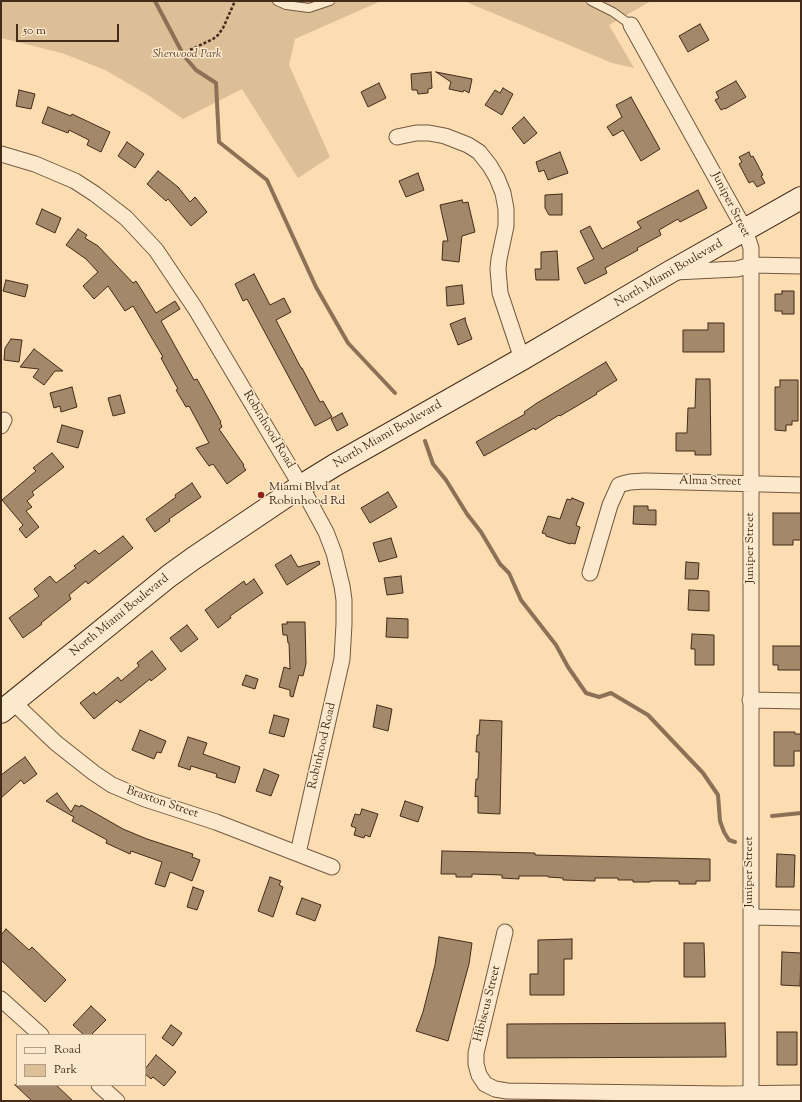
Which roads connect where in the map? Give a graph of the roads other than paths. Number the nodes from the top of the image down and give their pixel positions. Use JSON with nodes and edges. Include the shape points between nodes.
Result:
{"nodes":[{"id":1,"x":277,"y":1,"type":"edge"},
{"id":2,"x":330,"y":1,"type":"edge"},
{"id":3,"x":592,"y":1,"type":"edge"},
{"id":4,"x":631,"y":25,"type":"joint"},
{"id":5,"x":398,"y":137,"type":"dead end"},
{"id":6,"x":1,"y":154,"type":"edge"},
{"id":7,"x":801,"y":198,"type":"edge"},
{"id":8,"x":745,"y":230,"type":"junction"},
{"id":9,"x":751,"y":265,"type":"junction"},
{"id":10,"x":801,"y":266,"type":"edge"},
{"id":11,"x":670,"y":272,"type":"junction"},
{"id":12,"x":522,"y":359,"type":"junction"},
{"id":13,"x":751,"y":483,"type":"junction"},
{"id":14,"x":801,"y":485,"type":"edge"},
{"id":15,"x":301,"y":486,"type":"junction"},
{"id":16,"x":590,"y":573,"type":"dead end"},
{"id":17,"x":750,"y":700,"type":"junction"},
{"id":18,"x":801,"y":701,"type":"edge"},
{"id":19,"x":7,"y":707,"type":"edge"},
{"id":20,"x":298,"y":853,"type":"junction"},
{"id":21,"x":332,"y":867,"type":"dead end"},
{"id":22,"x":751,"y":917,"type":"junction"},
{"id":23,"x":801,"y":918,"type":"edge"},
{"id":24,"x":505,"y":932,"type":"dead end"},
{"id":25,"x":1,"y":999,"type":"edge"},
{"id":26,"x":40,"y":1034,"type":"edge"},
{"id":27,"x":100,"y":1086,"type":"edge"},
{"id":28,"x":801,"y":1093,"type":"edge"},
{"id":29,"x":751,"y":1098,"type":"edge"},
{"id":30,"x":118,"y":1101,"type":"edge"}],
"edges":[{"from":1,"to":2,"type":"lane","via":[[309,8]]},
{"from":3,"to":4,"type":"lane"},
{"from":4,"to":8,"type":"street","name":"Juniper Street"},
{"from":5,"to":12,"type":"street","via":[[429,133],[468,145],[478,152],[497,178],[506,209],[506,226],[499,264],[500,293]]},
{"from":6,"to":15,"type":"street","name":"Robinhood Road","via":[[35,164],[90,190],[126,218],[156,250],[195,308]]},
{"from":7,"to":8,"type":"main road","name":"North Miami Boulevard"},
{"from":8,"to":9,"type":"street","name":"Juniper Street","via":[[751,248]]},
{"from":8,"to":11,"type":"main road","name":"North Miami Boulevard"},
{"from":9,"to":10,"type":"street"},
{"from":9,"to":11,"type":"street","via":[[737,269]]},
{"from":9,"to":13,"type":"street","name":"Juniper Street"},
{"from":11,"to":12,"type":"main road","name":"North Miami Boulevard"},
{"from":12,"to":15,"type":"main road","name":"North Miami Boulevard"},
{"from":13,"to":14,"type":"street","name":"Alma Street"},
{"from":13,"to":16,"type":"street","name":"Alma Street","via":[[645,481],[619,485],[610,505]]},
{"from":13,"to":17,"type":"street","name":"Juniper Street"},
{"from":15,"to":19,"type":"main road","name":"North Miami Boulevard","via":[[169,576]]},
{"from":15,"to":20,"type":"street","name":"Robinhood Road","via":[[326,532],[334,553],[342,586],[344,624],[340,674]]},
{"from":17,"to":18,"type":"street"},
{"from":17,"to":22,"type":"street","name":"Juniper Street"},
{"from":19,"to":20,"type":"street","name":"Braxton Street","via":[[112,785],[145,800],[216,822]]},
{"from":20,"to":21,"type":"street","name":"Braxton Street"},
{"from":22,"to":23,"type":"street"},
{"from":22,"to":29,"type":"street","name":"Juniper Street"},
{"from":24,"to":29,"type":"street","name":"Hibiscus Street","via":[[476,1053],[479,1075],[485,1084],[507,1091]]},
{"from":25,"to":26,"type":"street"},
{"from":27,"to":30,"type":"street"},
{"from":28,"to":29,"type":"street"}]}
